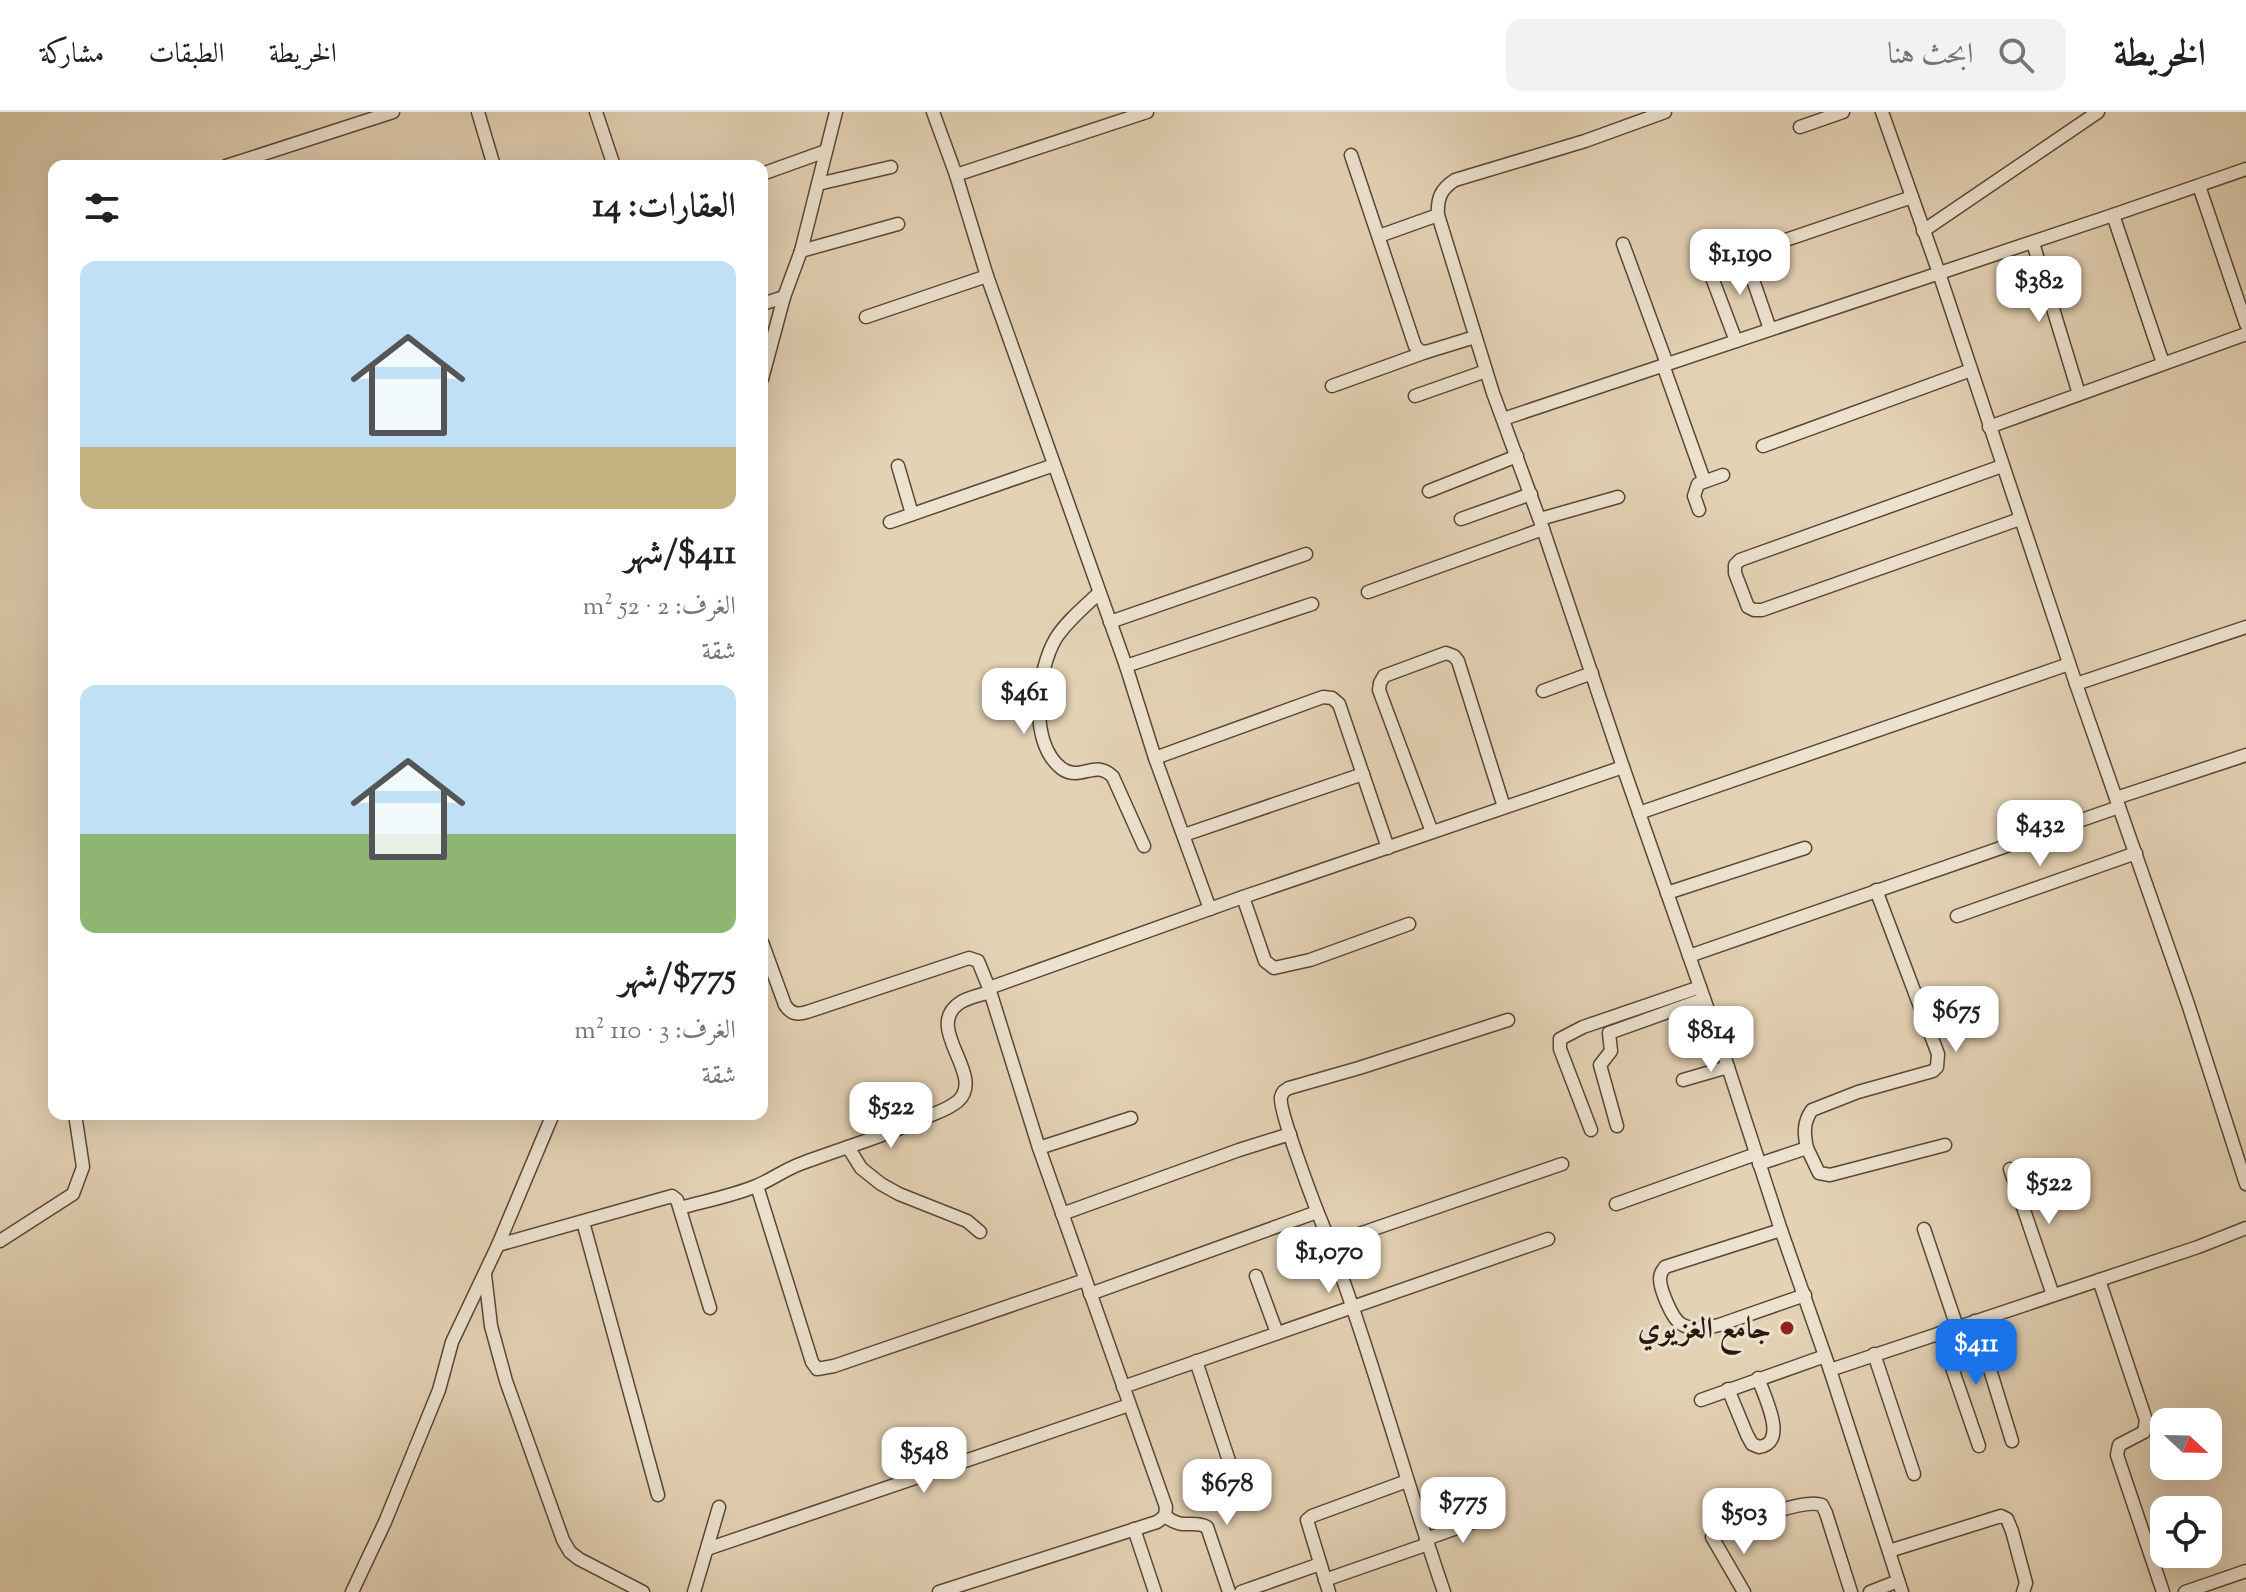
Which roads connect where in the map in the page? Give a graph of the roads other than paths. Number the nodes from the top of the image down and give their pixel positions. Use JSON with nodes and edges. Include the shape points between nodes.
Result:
{"nodes":[{"id":1,"x":393,"y":112,"type":"edge"},
{"id":2,"x":596,"y":112,"type":"edge"},
{"id":3,"x":836,"y":112,"type":"edge"},
{"id":4,"x":933,"y":112,"type":"edge"},
{"id":5,"x":1147,"y":112,"type":"edge"},
{"id":6,"x":1665,"y":112,"type":"edge"},
{"id":7,"x":1843,"y":112,"type":"edge"},
{"id":8,"x":1882,"y":112,"type":"edge"},
{"id":9,"x":2098,"y":112,"type":"edge"},
{"id":10,"x":482,"y":113,"type":"edge"},
{"id":11,"x":1800,"y":127,"type":"dead end"},
{"id":12,"x":826,"y":151,"type":"junction"},
{"id":13,"x":1351,"y":155,"type":"dead end"},
{"id":14,"x":245,"y":160,"type":"edge"},
{"id":15,"x":493,"y":160,"type":"edge"},
{"id":16,"x":612,"y":160,"type":"edge"},
{"id":17,"x":891,"y":167,"type":"dead end"},
{"id":18,"x":2246,"y":169,"type":"edge"},
{"id":19,"x":768,"y":172,"type":"edge"},
{"id":20,"x":956,"y":175,"type":"junction"},
{"id":21,"x":818,"y":184,"type":"junction"},
{"id":22,"x":2199,"y":186,"type":"junction"},
{"id":23,"x":1912,"y":197,"type":"junction"},
{"id":24,"x":1438,"y":215,"type":"junction"},
{"id":25,"x":2113,"y":215,"type":"junction"},
{"id":26,"x":898,"y":224,"type":"dead end"},
{"id":27,"x":1923,"y":231,"type":"junction"},
{"id":28,"x":1379,"y":236,"type":"junction"},
{"id":29,"x":2033,"y":243,"type":"junction"},
{"id":30,"x":1623,"y":244,"type":"dead end"},
{"id":31,"x":801,"y":251,"type":"junction"},
{"id":32,"x":1744,"y":254,"type":"junction"},
{"id":33,"x":1939,"y":273,"type":"junction"},
{"id":34,"x":987,"y":276,"type":"junction"},
{"id":35,"x":784,"y":297,"type":"junction"},
{"id":36,"x":768,"y":302,"type":"edge"},
{"id":37,"x":866,"y":317,"type":"dead end"},
{"id":38,"x":2246,"y":324,"type":"edge"},
{"id":39,"x":1770,"y":329,"type":"junction"},
{"id":40,"x":2246,"y":334,"type":"edge"},
{"id":41,"x":1475,"y":337,"type":"junction"},
{"id":42,"x":1736,"y":341,"type":"junction"},
{"id":43,"x":1426,"y":352,"type":"junction"},
{"id":44,"x":768,"y":357,"type":"edge"},
{"id":45,"x":2163,"y":363,"type":"junction"},
{"id":46,"x":1665,"y":365,"type":"junction"},
{"id":47,"x":1971,"y":370,"type":"junction"},
{"id":48,"x":1486,"y":371,"type":"junction"},
{"id":49,"x":1332,"y":386,"type":"dead end"},
{"id":50,"x":2079,"y":394,"type":"junction"},
{"id":51,"x":1415,"y":396,"type":"dead end"},
{"id":52,"x":1503,"y":419,"type":"junction"},
{"id":53,"x":1989,"y":427,"type":"junction"},
{"id":54,"x":1763,"y":446,"type":"dead end"},
{"id":55,"x":1517,"y":456,"type":"junction"},
{"id":56,"x":1054,"y":465,"type":"junction"},
{"id":57,"x":898,"y":466,"type":"dead end"},
{"id":58,"x":2002,"y":466,"type":"junction"},
{"id":59,"x":1723,"y":475,"type":"dead end"},
{"id":60,"x":1704,"y":480,"type":"junction"},
{"id":61,"x":1429,"y":491,"type":"dead end"},
{"id":62,"x":1531,"y":494,"type":"junction"},
{"id":63,"x":1618,"y":497,"type":"dead end"},
{"id":64,"x":1699,"y":510,"type":"dead end"},
{"id":65,"x":912,"y":514,"type":"junction"},
{"id":66,"x":1461,"y":519,"type":"dead end"},
{"id":67,"x":2020,"y":519,"type":"junction"},
{"id":68,"x":890,"y":522,"type":"dead end"},
{"id":69,"x":1542,"y":524,"type":"junction"},
{"id":70,"x":1306,"y":554,"type":"dead end"},
{"id":71,"x":1368,"y":592,"type":"dead end"},
{"id":72,"x":1099,"y":593,"type":"junction"},
{"id":73,"x":1312,"y":604,"type":"dead end"},
{"id":74,"x":1110,"y":622,"type":"junction"},
{"id":75,"x":2246,"y":627,"type":"edge"},
{"id":76,"x":2069,"y":664,"type":"junction"},
{"id":77,"x":1126,"y":666,"type":"junction"},
{"id":78,"x":1592,"y":673,"type":"junction"},
{"id":79,"x":2076,"y":684,"type":"junction"},
{"id":80,"x":1543,"y":691,"type":"dead end"},
{"id":81,"x":2246,"y":755,"type":"edge"},
{"id":82,"x":1155,"y":758,"type":"junction"},
{"id":83,"x":1623,"y":767,"type":"junction"},
{"id":84,"x":1363,"y":774,"type":"junction"},
{"id":85,"x":2117,"y":802,"type":"junction"},
{"id":86,"x":1504,"y":807,"type":"junction"},
{"id":87,"x":1639,"y":813,"type":"junction"},
{"id":88,"x":1432,"y":832,"type":"junction"},
{"id":89,"x":1184,"y":835,"type":"junction"},
{"id":90,"x":1144,"y":846,"type":"dead end"},
{"id":91,"x":1388,"y":848,"type":"junction"},
{"id":92,"x":1805,"y":848,"type":"dead end"},
{"id":93,"x":2136,"y":853,"type":"junction"},
{"id":94,"x":1876,"y":890,"type":"junction"},
{"id":95,"x":1667,"y":893,"type":"junction"},
{"id":96,"x":1243,"y":897,"type":"junction"},
{"id":97,"x":1210,"y":909,"type":"junction"},
{"id":98,"x":1957,"y":916,"type":"dead end"},
{"id":99,"x":1409,"y":924,"type":"dead end"},
{"id":100,"x":1689,"y":956,"type":"junction"},
{"id":101,"x":768,"y":958,"type":"edge"},
{"id":102,"x":990,"y":990,"type":"junction"},
{"id":103,"x":1702,"y":993,"type":"junction"},
{"id":104,"x":1508,"y":1020,"type":"dead end"},
{"id":105,"x":1728,"y":1067,"type":"junction"},
{"id":106,"x":1683,"y":1080,"type":"dead end"},
{"id":107,"x":1131,"y":1118,"type":"dead end"},
{"id":108,"x":76,"y":1120,"type":"edge"},
{"id":109,"x":550,"y":1120,"type":"edge"},
{"id":110,"x":1617,"y":1126,"type":"dead end"},
{"id":111,"x":1591,"y":1130,"type":"dead end"},
{"id":112,"x":1290,"y":1134,"type":"junction"},
{"id":113,"x":1945,"y":1145,"type":"dead end"},
{"id":114,"x":848,"y":1147,"type":"junction"},
{"id":115,"x":1039,"y":1148,"type":"junction"},
{"id":116,"x":1807,"y":1148,"type":"junction"},
{"id":117,"x":1758,"y":1159,"type":"junction"},
{"id":118,"x":1562,"y":1164,"type":"dead end"},
{"id":119,"x":2010,"y":1169,"type":"dead end"},
{"id":120,"x":2246,"y":1184,"type":"edge"},
{"id":121,"x":757,"y":1186,"type":"junction"},
{"id":122,"x":1616,"y":1204,"type":"dead end"},
{"id":123,"x":680,"y":1208,"type":"junction"},
{"id":124,"x":1317,"y":1212,"type":"junction"},
{"id":125,"x":1062,"y":1214,"type":"junction"},
{"id":126,"x":583,"y":1222,"type":"junction"},
{"id":127,"x":2246,"y":1228,"type":"edge"},
{"id":128,"x":1924,"y":1229,"type":"dead end"},
{"id":129,"x":1781,"y":1230,"type":"junction"},
{"id":130,"x":980,"y":1232,"type":"dead end"},
{"id":131,"x":1548,"y":1239,"type":"dead end"},
{"id":132,"x":0,"y":1241,"type":"edge"},
{"id":133,"x":1330,"y":1244,"type":"junction"},
{"id":134,"x":498,"y":1245,"type":"junction"},
{"id":135,"x":485,"y":1272,"type":"junction"},
{"id":136,"x":1256,"y":1276,"type":"dead end"},
{"id":137,"x":1085,"y":1280,"type":"junction"},
{"id":138,"x":2099,"y":1280,"type":"junction"},
{"id":139,"x":1090,"y":1294,"type":"junction"},
{"id":140,"x":1805,"y":1295,"type":"junction"},
{"id":141,"x":2053,"y":1295,"type":"junction"},
{"id":142,"x":1352,"y":1306,"type":"junction"},
{"id":143,"x":710,"y":1308,"type":"dead end"},
{"id":144,"x":1975,"y":1321,"type":"junction"},
{"id":145,"x":1957,"y":1327,"type":"junction"},
{"id":146,"x":1277,"y":1333,"type":"junction"},
{"id":147,"x":1940,"y":1333,"type":"junction"},
{"id":148,"x":1874,"y":1354,"type":"junction"},
{"id":149,"x":1825,"y":1356,"type":"junction"},
{"id":150,"x":1196,"y":1361,"type":"junction"},
{"id":151,"x":1830,"y":1370,"type":"junction"},
{"id":152,"x":1758,"y":1378,"type":"junction"},
{"id":153,"x":1123,"y":1387,"type":"junction"},
{"id":154,"x":1728,"y":1389,"type":"junction"},
{"id":155,"x":1701,"y":1400,"type":"dead end"},
{"id":156,"x":1129,"y":1405,"type":"junction"},
{"id":157,"x":2012,"y":1441,"type":"dead end"},
{"id":158,"x":1979,"y":1446,"type":"dead end"},
{"id":159,"x":1231,"y":1467,"type":"dead end"},
{"id":160,"x":1914,"y":1474,"type":"dead end"},
{"id":161,"x":1407,"y":1481,"type":"junction"},
{"id":162,"x":658,"y":1495,"type":"dead end"},
{"id":163,"x":719,"y":1507,"type":"dead end"},
{"id":164,"x":1165,"y":1516,"type":"junction"},
{"id":165,"x":1488,"y":1517,"type":"dead end"},
{"id":166,"x":1134,"y":1529,"type":"junction"},
{"id":167,"x":1427,"y":1542,"type":"junction"},
{"id":168,"x":707,"y":1549,"type":"junction"},
{"id":169,"x":1889,"y":1551,"type":"junction"},
{"id":170,"x":1320,"y":1564,"type":"junction"},
{"id":171,"x":2246,"y":1571,"type":"edge"},
{"id":172,"x":1327,"y":1586,"type":"edge"},
{"id":173,"x":1900,"y":1587,"type":"edge"},
{"id":174,"x":352,"y":1592,"type":"edge"},
{"id":175,"x":643,"y":1592,"type":"edge"},
{"id":176,"x":694,"y":1592,"type":"edge"},
{"id":177,"x":939,"y":1592,"type":"edge"},
{"id":178,"x":1155,"y":1592,"type":"edge"},
{"id":179,"x":1229,"y":1592,"type":"edge"},
{"id":180,"x":1241,"y":1592,"type":"edge"},
{"id":181,"x":1444,"y":1592,"type":"edge"},
{"id":182,"x":1744,"y":1592,"type":"edge"},
{"id":183,"x":1851,"y":1592,"type":"edge"},
{"id":184,"x":1870,"y":1592,"type":"edge"},
{"id":185,"x":2023,"y":1592,"type":"edge"},
{"id":186,"x":2163,"y":1592,"type":"edge"},
{"id":187,"x":2185,"y":1592,"type":"edge"}],
"edges":[{"from":1,"to":14,"type":"street"},
{"from":2,"to":16,"type":"street"},
{"from":3,"to":12,"type":"street"},
{"from":4,"to":20,"type":"street"},
{"from":5,"to":20,"type":"street"},
{"from":6,"to":24,"type":"street","via":[[1455,180],[1442,190]]},
{"from":7,"to":11,"type":"street"},
{"from":8,"to":23,"type":"street"},
{"from":9,"to":27,"type":"street"},
{"from":10,"to":15,"type":"street"},
{"from":12,"to":19,"type":"street"},
{"from":12,"to":21,"type":"street"},
{"from":13,"to":28,"type":"street"},
{"from":17,"to":21,"type":"street"},
{"from":18,"to":22,"type":"street"},
{"from":20,"to":34,"type":"street"},
{"from":21,"to":31,"type":"street"},
{"from":22,"to":25,"type":"street"},
{"from":22,"to":38,"type":"street"},
{"from":23,"to":27,"type":"street"},
{"from":23,"to":32,"type":"street"},
{"from":24,"to":28,"type":"street"},
{"from":24,"to":41,"type":"street"},
{"from":25,"to":29,"type":"street"},
{"from":25,"to":45,"type":"street"},
{"from":26,"to":31,"type":"street"},
{"from":27,"to":33,"type":"street"},
{"from":28,"to":43,"type":"street","via":[[1415,346]]},
{"from":29,"to":33,"type":"street"},
{"from":29,"to":50,"type":"street"},
{"from":30,"to":46,"type":"street"},
{"from":31,"to":35,"type":"street"},
{"from":32,"to":39,"type":"street"},
{"from":32,"to":42,"type":"street","via":[[1718,263],[1711,275]]},
{"from":33,"to":39,"type":"street"},
{"from":33,"to":47,"type":"street"},
{"from":34,"to":37,"type":"street"},
{"from":34,"to":56,"type":"street"},
{"from":35,"to":36,"type":"street"},
{"from":35,"to":44,"type":"street"},
{"from":39,"to":42,"type":"street"},
{"from":40,"to":45,"type":"street"},
{"from":41,"to":43,"type":"street"},
{"from":41,"to":48,"type":"street"},
{"from":42,"to":46,"type":"street"},
{"from":43,"to":49,"type":"street"},
{"from":45,"to":50,"type":"street"},
{"from":46,"to":52,"type":"street"},
{"from":46,"to":60,"type":"street"},
{"from":47,"to":53,"type":"street"},
{"from":47,"to":54,"type":"street"},
{"from":48,"to":51,"type":"street"},
{"from":48,"to":52,"type":"street"},
{"from":50,"to":53,"type":"street"},
{"from":52,"to":55,"type":"street"},
{"from":53,"to":58,"type":"street"},
{"from":55,"to":61,"type":"street"},
{"from":55,"to":62,"type":"street"},
{"from":56,"to":65,"type":"street"},
{"from":56,"to":72,"type":"street"},
{"from":57,"to":65,"type":"street"},
{"from":58,"to":67,"type":"street"},
{"from":58,"to":67,"type":"street","via":[[1740,560],[1735,573],[1748,607],[1762,610]]},
{"from":59,"to":60,"type":"street"},
{"from":60,"to":64,"type":"street","via":[[1695,489]]},
{"from":62,"to":66,"type":"street"},
{"from":62,"to":69,"type":"street"},
{"from":63,"to":69,"type":"street"},
{"from":65,"to":68,"type":"street"},
{"from":67,"to":76,"type":"street"},
{"from":69,"to":71,"type":"street"},
{"from":69,"to":78,"type":"street"},
{"from":70,"to":74,"type":"street"},
{"from":72,"to":74,"type":"street"},
{"from":72,"to":90,"type":"street","via":[[1050,652],[1039,698],[1040,727],[1050,755],[1065,771],[1109,772]]},
{"from":73,"to":77,"type":"street"},
{"from":74,"to":77,"type":"street"},
{"from":75,"to":79,"type":"street"},
{"from":76,"to":79,"type":"street"},
{"from":76,"to":87,"type":"street"},
{"from":77,"to":82,"type":"street"},
{"from":78,"to":80,"type":"street"},
{"from":78,"to":83,"type":"street"},
{"from":79,"to":85,"type":"street"},
{"from":81,"to":85,"type":"street"},
{"from":82,"to":84,"type":"street","via":[[1323,697],[1339,704]]},
{"from":82,"to":89,"type":"street"},
{"from":83,"to":86,"type":"street"},
{"from":83,"to":87,"type":"street"},
{"from":84,"to":89,"type":"street"},
{"from":84,"to":91,"type":"street"},
{"from":85,"to":93,"type":"street"},
{"from":85,"to":94,"type":"street"},
{"from":86,"to":88,"type":"street"},
{"from":86,"to":88,"type":"street","via":[[1458,661],[1446,653],[1384,676],[1379,690]]},
{"from":87,"to":95,"type":"street"},
{"from":88,"to":91,"type":"street"},
{"from":89,"to":97,"type":"street"},
{"from":91,"to":96,"type":"street"},
{"from":92,"to":95,"type":"street"},
{"from":93,"to":98,"type":"street"},
{"from":93,"to":120,"type":"street"},
{"from":94,"to":100,"type":"street"},
{"from":94,"to":116,"type":"street","via":[[1938,1054],[1937,1067],[1812,1110],[1805,1123]]},
{"from":95,"to":100,"type":"street"},
{"from":96,"to":97,"type":"street"},
{"from":96,"to":99,"type":"street","via":[[1265,961],[1274,968]]},
{"from":97,"to":102,"type":"street"},
{"from":100,"to":103,"type":"street"},
{"from":101,"to":102,"type":"street","via":[[785,1005],[794,1014],[969,958],[978,961]]},
{"from":102,"to":114,"type":"street","via":[[958,1004],[948,1020],[965,1078],[961,1098]]},
{"from":102,"to":115,"type":"street"},
{"from":103,"to":105,"type":"street"},
{"from":103,"to":110,"type":"street","via":[[1609,1033],[1611,1051],[1600,1065]]},
{"from":103,"to":111,"type":"street","via":[[1583,1027],[1560,1039]]},
{"from":104,"to":112,"type":"street","via":[[1289,1088],[1281,1104]]},
{"from":105,"to":106,"type":"street"},
{"from":105,"to":117,"type":"street"},
{"from":107,"to":115,"type":"street"},
{"from":108,"to":132,"type":"street","via":[[83,1167],[73,1194]]},
{"from":109,"to":134,"type":"street"},
{"from":112,"to":124,"type":"street"},
{"from":112,"to":125,"type":"street"},
{"from":113,"to":116,"type":"street","via":[[1830,1175],[1819,1173]]},
{"from":114,"to":121,"type":"street"},
{"from":114,"to":130,"type":"street","via":[[861,1168],[881,1184],[967,1221]]},
{"from":115,"to":125,"type":"street"},
{"from":116,"to":117,"type":"street"},
{"from":117,"to":122,"type":"street"},
{"from":117,"to":129,"type":"street"},
{"from":118,"to":133,"type":"street"},
{"from":119,"to":141,"type":"street"},
{"from":121,"to":123,"type":"street"},
{"from":121,"to":137,"type":"street","via":[[817,1369]]},
{"from":123,"to":126,"type":"street","via":[[672,1196]]},
{"from":123,"to":143,"type":"street"},
{"from":124,"to":133,"type":"street"},
{"from":124,"to":139,"type":"street"},
{"from":125,"to":137,"type":"street"},
{"from":126,"to":134,"type":"street"},
{"from":126,"to":162,"type":"street"},
{"from":127,"to":138,"type":"street"},
{"from":128,"to":145,"type":"street"},
{"from":129,"to":140,"type":"street"},
{"from":129,"to":140,"type":"street","via":[[1665,1267],[1660,1283],[1667,1303],[1678,1323],[1705,1328]]},
{"from":131,"to":142,"type":"street"},
{"from":133,"to":142,"type":"street"},
{"from":134,"to":135,"type":"street"},
{"from":135,"to":174,"type":"street"},
{"from":135,"to":175,"type":"street","via":[[491,1326],[506,1381],[563,1540],[579,1559]]},
{"from":136,"to":146,"type":"street"},
{"from":137,"to":139,"type":"street"},
{"from":138,"to":141,"type":"street"},
{"from":138,"to":186,"type":"street","via":[[2146,1420],[2144,1432],[2119,1445],[2117,1455]]},
{"from":139,"to":153,"type":"street"},
{"from":140,"to":149,"type":"street"},
{"from":141,"to":144,"type":"street"},
{"from":142,"to":146,"type":"street"},
{"from":142,"to":161,"type":"street"},
{"from":144,"to":145,"type":"street"},
{"from":144,"to":157,"type":"street"},
{"from":145,"to":147,"type":"street"},
{"from":146,"to":150,"type":"street"},
{"from":147,"to":148,"type":"street"},
{"from":147,"to":158,"type":"street"},
{"from":148,"to":151,"type":"street"},
{"from":148,"to":160,"type":"street"},
{"from":149,"to":151,"type":"street"},
{"from":149,"to":152,"type":"street"},
{"from":150,"to":153,"type":"street"},
{"from":150,"to":159,"type":"street"},
{"from":151,"to":169,"type":"street"},
{"from":152,"to":154,"type":"street"},
{"from":152,"to":154,"type":"street","via":[[1774,1429],[1767,1446],[1749,1440]]},
{"from":153,"to":156,"type":"street"},
{"from":154,"to":155,"type":"street"},
{"from":156,"to":164,"type":"street"},
{"from":156,"to":168,"type":"street"},
{"from":161,"to":167,"type":"street"},
{"from":161,"to":170,"type":"street","via":[[1309,1518]]},
{"from":163,"to":168,"type":"street"},
{"from":164,"to":166,"type":"street"},
{"from":164,"to":179,"type":"street","via":[[1181,1525],[1207,1527]]},
{"from":165,"to":167,"type":"street"},
{"from":166,"to":177,"type":"street"},
{"from":166,"to":178,"type":"street"},
{"from":167,"to":172,"type":"street"},
{"from":167,"to":181,"type":"street"},
{"from":168,"to":176,"type":"street"},
{"from":169,"to":173,"type":"street"},
{"from":169,"to":185,"type":"street","via":[[2001,1516],[2012,1531],[2026,1583]]},
{"from":170,"to":172,"type":"street"},
{"from":170,"to":180,"type":"street"},
{"from":171,"to":187,"type":"street"},
{"from":173,"to":184,"type":"street"},
{"from":182,"to":183,"type":"street","via":[[1712,1537],[1814,1503],[1826,1513]]}]}
